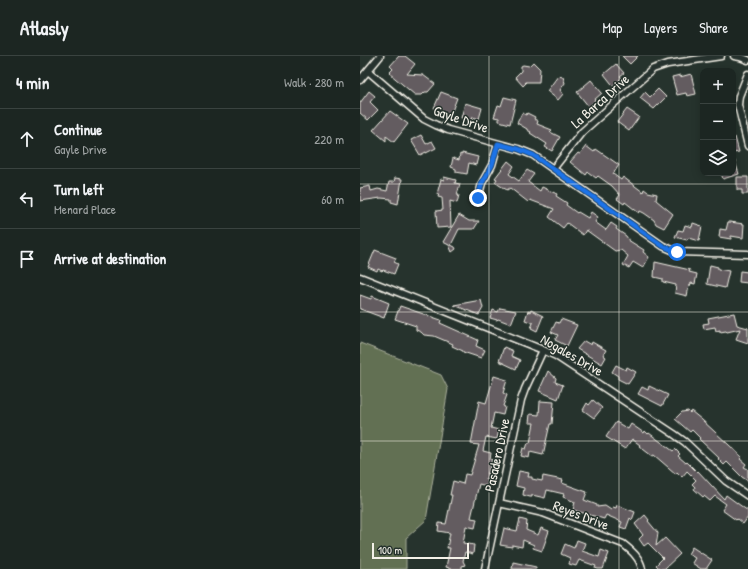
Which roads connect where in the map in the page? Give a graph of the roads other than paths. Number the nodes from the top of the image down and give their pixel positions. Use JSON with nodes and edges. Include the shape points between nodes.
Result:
{"nodes":[{"id":1,"x":380,"y":56,"type":"edge"},
{"id":2,"x":721,"y":56,"type":"edge"},
{"id":3,"x":734,"y":56,"type":"edge"},
{"id":4,"x":748,"y":60,"type":"edge"},
{"id":5,"x":368,"y":71,"type":"junction"},
{"id":6,"x":748,"y":74,"type":"edge"},
{"id":7,"x":360,"y":80,"type":"edge"},
{"id":8,"x":498,"y":144,"type":"junction"},
{"id":9,"x":748,"y":146,"type":"edge"},
{"id":10,"x":553,"y":169,"type":"junction"},
{"id":11,"x":478,"y":198,"type":"dead end"},
{"id":12,"x":748,"y":254,"type":"edge"},
{"id":13,"x":360,"y":277,"type":"edge"},
{"id":14,"x":543,"y":350,"type":"junction"},
{"id":15,"x":748,"y":496,"type":"edge"},
{"id":16,"x":499,"y":503,"type":"junction"},
{"id":17,"x":484,"y":569,"type":"edge"},
{"id":18,"x":642,"y":569,"type":"edge"}],
"edges":[{"from":1,"to":5,"type":"street"},
{"from":2,"to":10,"type":"street","name":"La Barca Drive","via":[[668,64],[653,69],[582,132]]},
{"from":3,"to":4,"type":"street"},
{"from":5,"to":7,"type":"street"},
{"from":5,"to":8,"type":"street","name":"Gayle Drive","via":[[424,119],[448,130]]},
{"from":6,"to":9,"type":"street","via":[[738,105]]},
{"from":8,"to":10,"type":"street","name":"Gayle Drive","via":[[533,155]]},
{"from":8,"to":11,"type":"street"},
{"from":10,"to":12,"type":"street","name":"Gayle Drive","via":[[663,246],[677,252]]},
{"from":13,"to":14,"type":"street","name":"Nogales Drive"},
{"from":14,"to":15,"type":"street","name":"Nogales Drive","via":[[674,434],[726,481]]},
{"from":14,"to":16,"type":"street","name":"Pasadero Drive","via":[[521,400]]},
{"from":16,"to":17,"type":"street","name":"Pasadero Drive"},
{"from":16,"to":18,"type":"street","name":"Reyes Drive","via":[[543,513],[623,544],[639,559]]}]}
